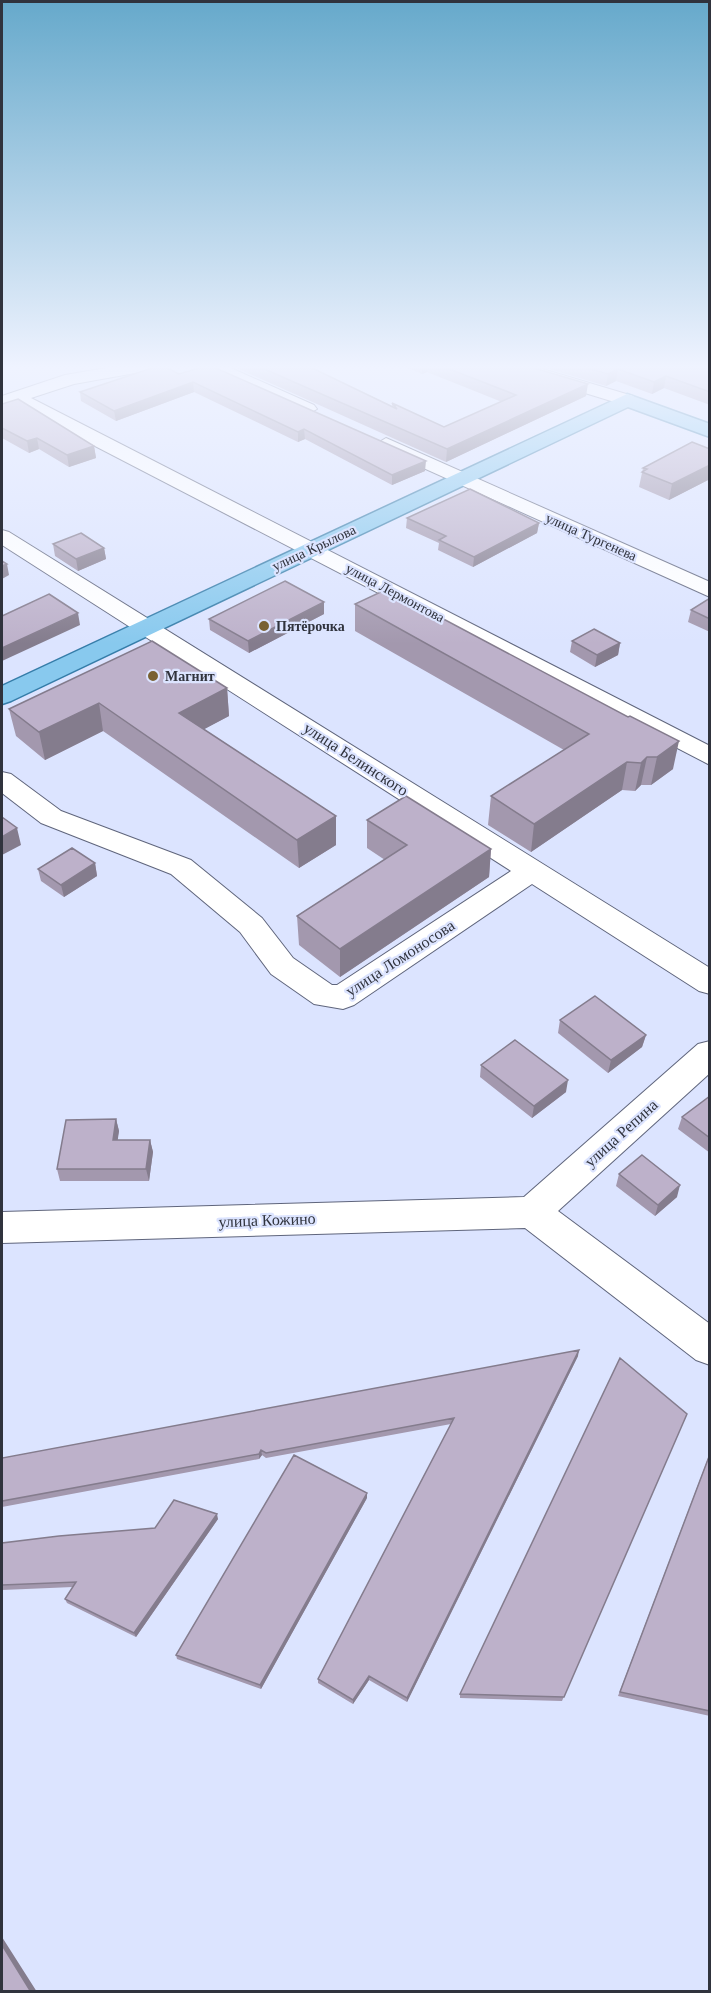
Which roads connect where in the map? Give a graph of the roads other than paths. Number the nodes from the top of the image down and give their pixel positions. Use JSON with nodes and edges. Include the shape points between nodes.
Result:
{"nodes":[{"id":1,"x":127,"y":458,"type":"edge"},
{"id":2,"x":417,"y":458,"type":"edge"},
{"id":3,"x":504,"y":458,"type":"edge"},
{"id":4,"x":461,"y":478,"type":"junction"},
{"id":5,"x":2,"y":536,"type":"edge"},
{"id":6,"x":312,"y":549,"type":"junction"},
{"id":7,"x":710,"y":590,"type":"edge"},
{"id":8,"x":148,"y":627,"type":"junction"},
{"id":9,"x":2,"y":696,"type":"edge"},
{"id":10,"x":710,"y":757,"type":"edge"},
{"id":11,"x":2,"y":780,"type":"edge"},
{"id":12,"x":532,"y":871,"type":"junction"},
{"id":13,"x":710,"y":982,"type":"edge"},
{"id":14,"x":710,"y":1053,"type":"edge"},
{"id":15,"x":531,"y":1212,"type":"junction"},
{"id":16,"x":2,"y":1228,"type":"edge"},
{"id":17,"x":710,"y":1347,"type":"edge"}],
"edges":[{"from":1,"to":6,"type":"street","name":"улица Лермонтова"},
{"from":2,"to":4,"type":"street","name":"улица Тургенева"},
{"from":3,"to":4,"type":"main road","name":"улица Крылова"},
{"from":4,"to":6,"type":"main road","name":"улица Крылова"},
{"from":4,"to":7,"type":"street","name":"улица Тургенева"},
{"from":5,"to":8,"type":"street","name":"улица Белинского"},
{"from":6,"to":8,"type":"main road","name":"улица Крылова"},
{"from":6,"to":10,"type":"street","name":"улица Лермонтова"},
{"from":8,"to":9,"type":"main road","name":"улица Крылова"},
{"from":8,"to":12,"type":"street","name":"улица Белинского"},
{"from":11,"to":12,"type":"street","name":"улица Ломоносова","via":[[51,817],[181,867],[251,925],[282,966],[325,996],[344,997]]},
{"from":12,"to":13,"type":"street","name":"улица Белинского"},
{"from":14,"to":15,"type":"street","name":"улица Репина"},
{"from":15,"to":16,"type":"street","name":"улица Кожино"},
{"from":15,"to":17,"type":"street"}]}
